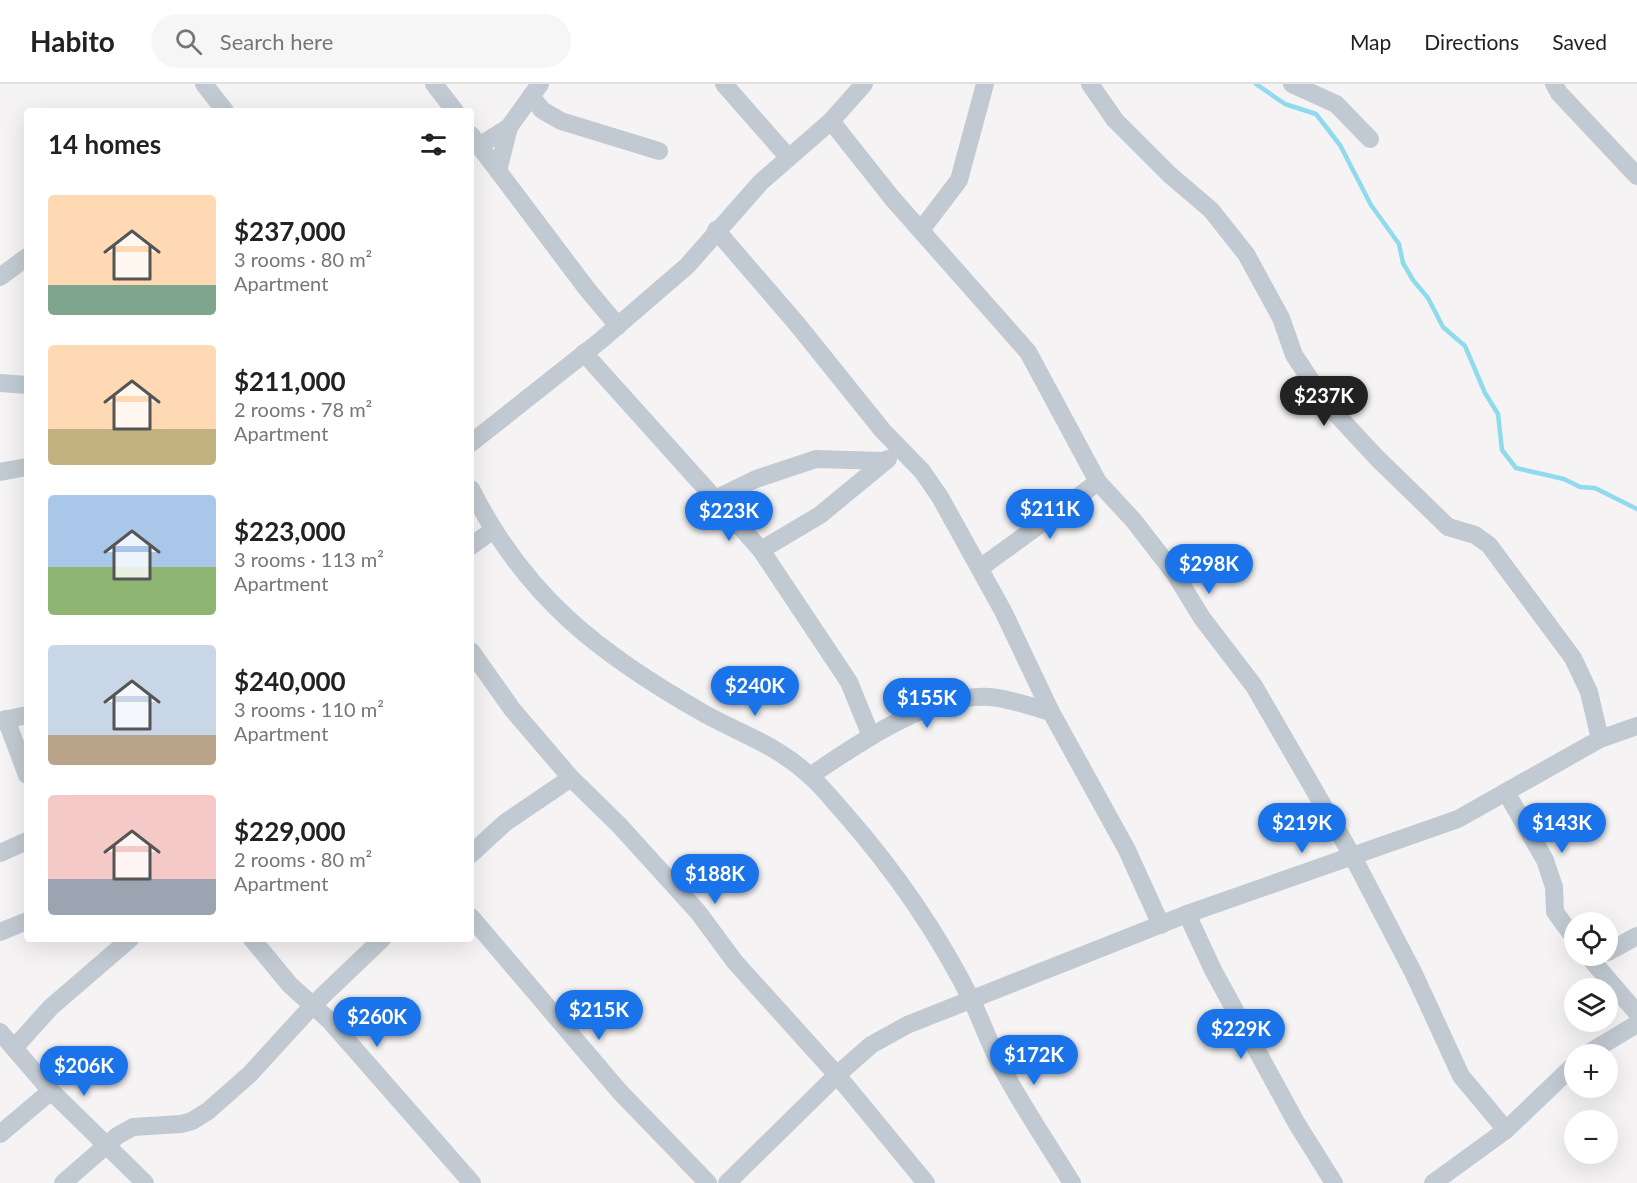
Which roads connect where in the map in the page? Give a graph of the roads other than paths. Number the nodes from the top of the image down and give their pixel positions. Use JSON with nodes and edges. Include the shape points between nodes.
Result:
{"nodes":[{"id":1,"x":204,"y":84,"type":"edge"},
{"id":2,"x":435,"y":84,"type":"edge"},
{"id":3,"x":724,"y":84,"type":"edge"},
{"id":4,"x":864,"y":84,"type":"edge"},
{"id":5,"x":985,"y":84,"type":"edge"},
{"id":6,"x":1090,"y":84,"type":"edge"},
{"id":7,"x":1292,"y":84,"type":"edge"},
{"id":8,"x":1554,"y":84,"type":"edge"},
{"id":9,"x":536,"y":90,"type":"edge"},
{"id":10,"x":223,"y":108,"type":"edge"},
{"id":11,"x":453,"y":108,"type":"edge"},
{"id":12,"x":831,"y":121,"type":"junction"},
{"id":13,"x":508,"y":127,"type":"junction"},
{"id":14,"x":1370,"y":139,"type":"dead end"},
{"id":15,"x":475,"y":140,"type":"edge"},
{"id":16,"x":659,"y":151,"type":"dead end"},
{"id":17,"x":789,"y":157,"type":"junction"},
{"id":18,"x":498,"y":171,"type":"junction"},
{"id":19,"x":1637,"y":176,"type":"edge"},
{"id":20,"x":716,"y":230,"type":"junction"},
{"id":21,"x":921,"y":230,"type":"junction"},
{"id":22,"x":24,"y":259,"type":"edge"},
{"id":23,"x":0,"y":277,"type":"edge"},
{"id":24,"x":618,"y":326,"type":"junction"},
{"id":25,"x":584,"y":353,"type":"junction"},
{"id":26,"x":0,"y":383,"type":"edge"},
{"id":27,"x":24,"y":385,"type":"edge"},
{"id":28,"x":474,"y":441,"type":"edge"},
{"id":29,"x":904,"y":450,"type":"junction"},
{"id":30,"x":884,"y":461,"type":"junction"},
{"id":31,"x":24,"y":467,"type":"edge"},
{"id":32,"x":0,"y":472,"type":"edge"},
{"id":33,"x":1098,"y":482,"type":"junction"},
{"id":34,"x":474,"y":495,"type":"edge"},
{"id":35,"x":716,"y":499,"type":"junction"},
{"id":36,"x":493,"y":530,"type":"junction"},
{"id":37,"x":474,"y":544,"type":"edge"},
{"id":38,"x":761,"y":550,"type":"junction"},
{"id":39,"x":980,"y":568,"type":"junction"},
{"id":40,"x":474,"y":655,"type":"edge"},
{"id":41,"x":1051,"y":712,"type":"junction"},
{"id":42,"x":24,"y":716,"type":"edge"},
{"id":43,"x":3,"y":720,"type":"edge"},
{"id":44,"x":1637,"y":726,"type":"edge"},
{"id":45,"x":871,"y":736,"type":"junction"},
{"id":46,"x":1600,"y":739,"type":"junction"},
{"id":47,"x":24,"y":768,"type":"edge"},
{"id":48,"x":810,"y":776,"type":"junction"},
{"id":49,"x":571,"y":778,"type":"junction"},
{"id":50,"x":1506,"y":792,"type":"junction"},
{"id":51,"x":24,"y":842,"type":"edge"},
{"id":52,"x":474,"y":851,"type":"edge"},
{"id":53,"x":0,"y":853,"type":"edge"},
{"id":54,"x":1353,"y":857,"type":"junction"},
{"id":55,"x":1187,"y":914,"type":"junction"},
{"id":56,"x":474,"y":921,"type":"edge"},
{"id":57,"x":24,"y":922,"type":"edge"},
{"id":58,"x":1564,"y":924,"type":"edge"},
{"id":59,"x":1161,"y":925,"type":"junction"},
{"id":60,"x":0,"y":932,"type":"edge"},
{"id":61,"x":1637,"y":936,"type":"edge"},
{"id":62,"x":127,"y":942,"type":"edge"},
{"id":63,"x":254,"y":942,"type":"edge"},
{"id":64,"x":379,"y":942,"type":"edge"},
{"id":65,"x":1618,"y":946,"type":"edge"},
{"id":66,"x":1605,"y":966,"type":"edge"},
{"id":67,"x":972,"y":1001,"type":"junction"},
{"id":68,"x":313,"y":1005,"type":"junction"},
{"id":69,"x":1637,"y":1013,"type":"edge"},
{"id":70,"x":1637,"y":1024,"type":"edge"},
{"id":71,"x":0,"y":1032,"type":"edge"},
{"id":72,"x":1604,"y":1044,"type":"edge"},
{"id":73,"x":14,"y":1048,"type":"junction"},
{"id":74,"x":837,"y":1075,"type":"junction"},
{"id":75,"x":1564,"y":1075,"type":"edge"},
{"id":76,"x":51,"y":1091,"type":"junction"},
{"id":77,"x":1506,"y":1130,"type":"junction"},
{"id":78,"x":0,"y":1134,"type":"edge"},
{"id":79,"x":108,"y":1146,"type":"junction"},
{"id":80,"x":63,"y":1183,"type":"edge"},
{"id":81,"x":145,"y":1183,"type":"edge"},
{"id":82,"x":472,"y":1183,"type":"edge"},
{"id":83,"x":708,"y":1183,"type":"edge"},
{"id":84,"x":727,"y":1183,"type":"edge"},
{"id":85,"x":926,"y":1183,"type":"edge"},
{"id":86,"x":1072,"y":1183,"type":"edge"},
{"id":87,"x":1334,"y":1183,"type":"edge"},
{"id":88,"x":1433,"y":1183,"type":"edge"}],
"edges":[{"from":1,"to":10,"type":"street"},
{"from":2,"to":11,"type":"street"},
{"from":3,"to":17,"type":"street"},
{"from":4,"to":12,"type":"street"},
{"from":5,"to":21,"type":"street","via":[[959,180]]},
{"from":6,"to":46,"type":"street","via":[[1116,120],[1170,175],[1212,210],[1246,254],[1281,318],[1294,355],[1326,403],[1448,526],[1475,535],[1489,545],[1573,658],[1589,692]]},
{"from":7,"to":14,"type":"street","via":[[1336,104]]},
{"from":8,"to":19,"type":"street"},
{"from":9,"to":13,"type":"street"},
{"from":9,"to":16,"type":"street","via":[[542,110],[561,121]]},
{"from":12,"to":17,"type":"street"},
{"from":12,"to":21,"type":"street"},
{"from":13,"to":15,"type":"street"},
{"from":13,"to":18,"type":"street"},
{"from":15,"to":18,"type":"street"},
{"from":17,"to":20,"type":"street"},
{"from":18,"to":24,"type":"street"},
{"from":20,"to":24,"type":"street","via":[[687,266]]},
{"from":20,"to":29,"type":"street","via":[[883,431]]},
{"from":21,"to":33,"type":"street","via":[[1028,352]]},
{"from":22,"to":23,"type":"street"},
{"from":24,"to":25,"type":"street"},
{"from":25,"to":28,"type":"street"},
{"from":25,"to":35,"type":"street"},
{"from":26,"to":27,"type":"street"},
{"from":29,"to":30,"type":"street"},
{"from":29,"to":39,"type":"street","via":[[940,497]]},
{"from":30,"to":35,"type":"street","via":[[816,459],[756,479]]},
{"from":30,"to":38,"type":"street","via":[[820,515]]},
{"from":31,"to":32,"type":"street"},
{"from":33,"to":39,"type":"street"},
{"from":33,"to":54,"type":"street","via":[[1168,565],[1254,686]]},
{"from":34,"to":36,"type":"street"},
{"from":35,"to":38,"type":"street"},
{"from":36,"to":37,"type":"street"},
{"from":36,"to":48,"type":"street","via":[[534,586],[593,640],[642,677],[709,716],[764,741]]},
{"from":38,"to":45,"type":"street","via":[[849,682]]},
{"from":39,"to":41,"type":"street"},
{"from":40,"to":49,"type":"street","via":[[512,709]]},
{"from":41,"to":45,"type":"street","via":[[989,697],[954,701]]},
{"from":41,"to":59,"type":"street","via":[[1127,850]]},
{"from":42,"to":43,"type":"street"},
{"from":43,"to":47,"type":"street"},
{"from":44,"to":46,"type":"street"},
{"from":45,"to":48,"type":"street"},
{"from":46,"to":50,"type":"street"},
{"from":48,"to":67,"type":"street","via":[[866,838],[927,920]]},
{"from":49,"to":52,"type":"street","via":[[506,822]]},
{"from":49,"to":74,"type":"street","via":[[644,851],[742,970]]},
{"from":50,"to":54,"type":"street","via":[[1458,819]]},
{"from":50,"to":58,"type":"street","via":[[1545,860],[1554,887],[1555,912]]},
{"from":51,"to":53,"type":"street"},
{"from":54,"to":55,"type":"street"},
{"from":54,"to":77,"type":"street","via":[[1461,1076]]},
{"from":55,"to":59,"type":"street"},
{"from":55,"to":87,"type":"street","via":[[1218,980]]},
{"from":56,"to":83,"type":"street","via":[[620,1092]]},
{"from":57,"to":60,"type":"street"},
{"from":59,"to":67,"type":"street"},
{"from":61,"to":65,"type":"street"},
{"from":62,"to":73,"type":"street","via":[[51,1007]]},
{"from":63,"to":68,"type":"street","via":[[290,985]]},
{"from":64,"to":68,"type":"street"},
{"from":66,"to":69,"type":"street"},
{"from":67,"to":74,"type":"street","via":[[907,1025],[871,1046]]},
{"from":67,"to":86,"type":"street","via":[[1001,1066]]},
{"from":68,"to":79,"type":"street","via":[[250,1074],[208,1111],[181,1124],[133,1127]]},
{"from":68,"to":82,"type":"street"},
{"from":70,"to":72,"type":"street"},
{"from":71,"to":73,"type":"street"},
{"from":73,"to":76,"type":"street"},
{"from":74,"to":84,"type":"street"},
{"from":74,"to":85,"type":"street"},
{"from":75,"to":77,"type":"street"},
{"from":76,"to":78,"type":"street"},
{"from":76,"to":79,"type":"street"},
{"from":77,"to":88,"type":"street"},
{"from":79,"to":80,"type":"street"},
{"from":79,"to":81,"type":"street"}]}
